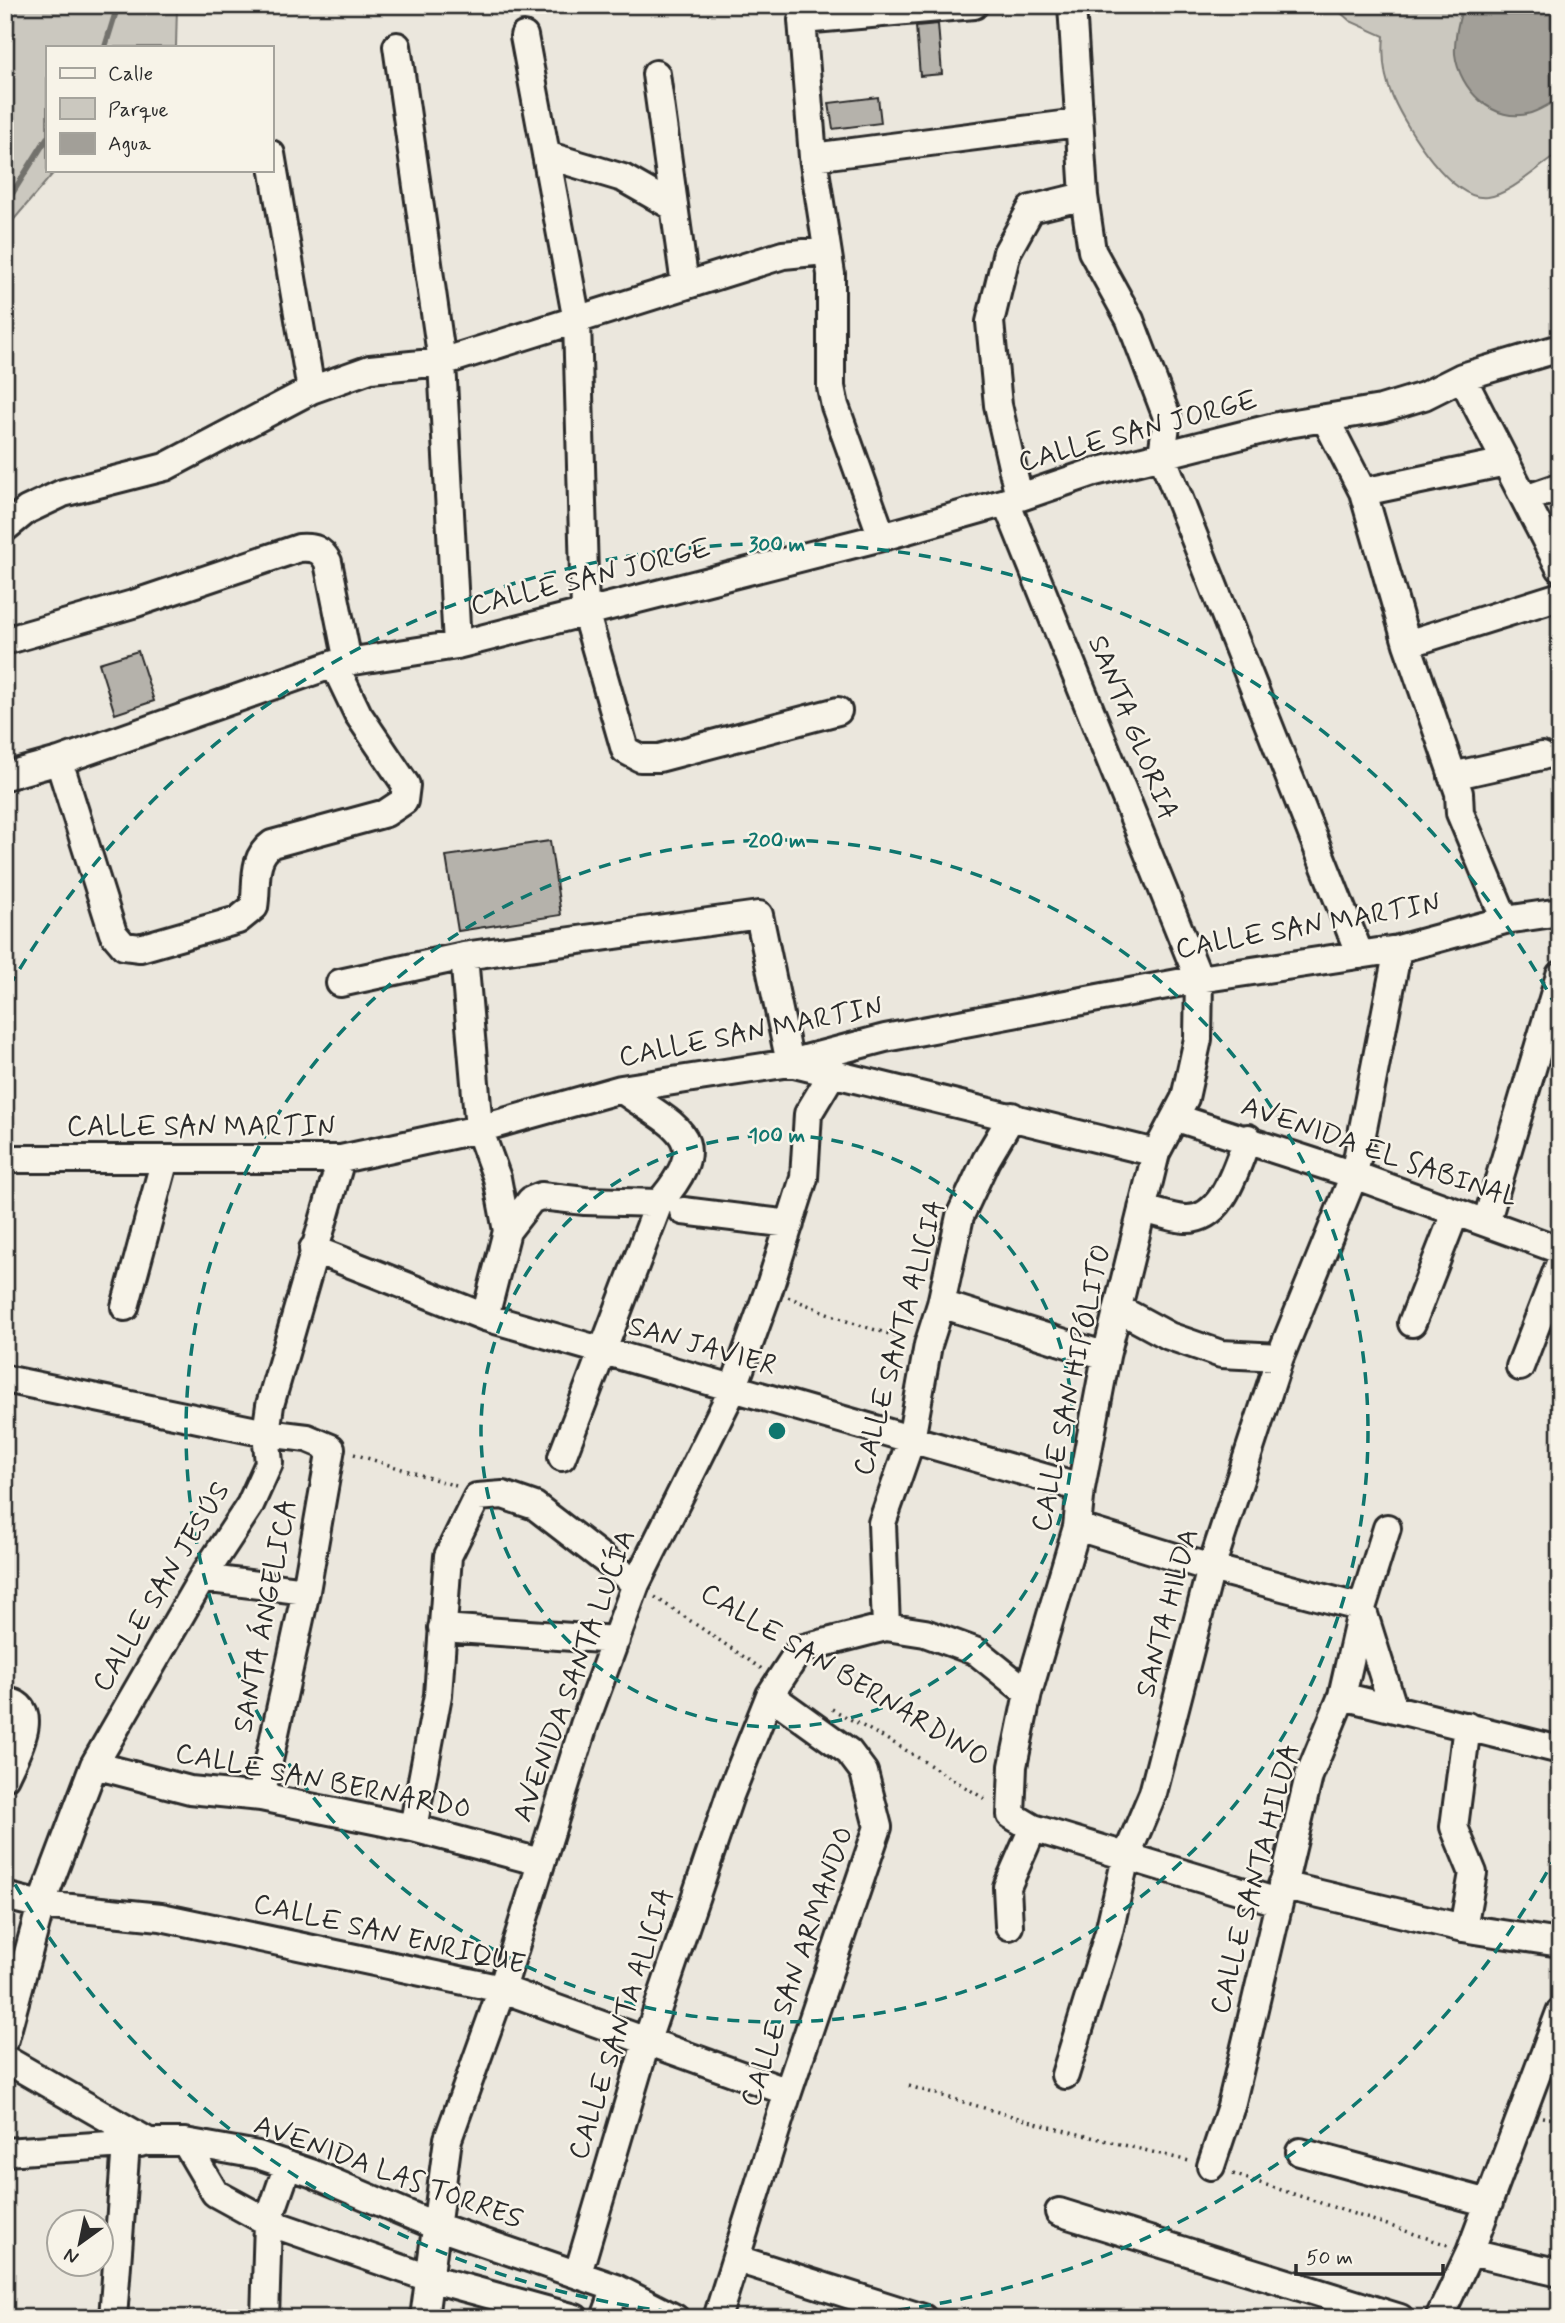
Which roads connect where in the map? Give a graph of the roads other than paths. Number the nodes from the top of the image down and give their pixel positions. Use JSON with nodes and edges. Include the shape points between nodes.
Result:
{"nodes":[{"id":1,"x":975,"y":5,"type":"edge"},
{"id":2,"x":1072,"y":5,"type":"edge"},
{"id":3,"x":801,"y":13,"type":"edge"},
{"id":4,"x":524,"y":36,"type":"dead end"},
{"id":5,"x":397,"y":46,"type":"dead end"},
{"id":6,"x":656,"y":74,"type":"dead end"},
{"id":7,"x":1078,"y":123,"type":"junction"},
{"id":8,"x":546,"y":155,"type":"junction"},
{"id":9,"x":813,"y":157,"type":"junction"},
{"id":10,"x":273,"y":166,"type":"edge"},
{"id":11,"x":1084,"y":196,"type":"junction"},
{"id":12,"x":674,"y":207,"type":"junction"},
{"id":13,"x":825,"y":251,"type":"junction"},
{"id":14,"x":685,"y":285,"type":"junction"},
{"id":15,"x":577,"y":321,"type":"junction"},
{"id":16,"x":1560,"y":348,"type":"edge"},
{"id":17,"x":442,"y":362,"type":"junction"},
{"id":18,"x":1462,"y":377,"type":"junction"},
{"id":19,"x":311,"y":390,"type":"junction"},
{"id":20,"x":1325,"y":418,"type":"junction"},
{"id":21,"x":1162,"y":456,"type":"junction"},
{"id":22,"x":1506,"y":462,"type":"junction"},
{"id":23,"x":1560,"y":487,"type":"edge"},
{"id":24,"x":1363,"y":492,"type":"junction"},
{"id":25,"x":1012,"y":499,"type":"junction"},
{"id":26,"x":1525,"y":499,"type":"junction"},
{"id":27,"x":5,"y":527,"type":"edge"},
{"id":28,"x":882,"y":537,"type":"junction"},
{"id":29,"x":1560,"y":568,"type":"edge"},
{"id":30,"x":1560,"y":596,"type":"edge"},
{"id":31,"x":585,"y":611,"type":"junction"},
{"id":32,"x":5,"y":641,"type":"edge"},
{"id":33,"x":1407,"y":644,"type":"junction"},
{"id":34,"x":457,"y":645,"type":"junction"},
{"id":35,"x":341,"y":663,"type":"junction"},
{"id":36,"x":838,"y":711,"type":"dead end"},
{"id":37,"x":1542,"y":756,"type":"dead end"},
{"id":38,"x":59,"y":761,"type":"junction"},
{"id":39,"x":5,"y":776,"type":"edge"},
{"id":40,"x":1452,"y":776,"type":"junction"},
{"id":41,"x":1560,"y":912,"type":"edge"},
{"id":42,"x":1505,"y":920,"type":"junction"},
{"id":43,"x":1398,"y":949,"type":"junction"},
{"id":44,"x":1360,"y":955,"type":"junction"},
{"id":45,"x":464,"y":956,"type":"junction"},
{"id":46,"x":1560,"y":975,"type":"edge"},
{"id":47,"x":1199,"y":979,"type":"junction"},
{"id":48,"x":340,"y":983,"type":"dead end"},
{"id":49,"x":885,"y":1038,"type":"junction"},
{"id":50,"x":790,"y":1063,"type":"junction"},
{"id":51,"x":832,"y":1074,"type":"junction"},
{"id":52,"x":870,"y":1082,"type":"junction"},
{"id":53,"x":621,"y":1089,"type":"junction"},
{"id":54,"x":1012,"y":1116,"type":"junction"},
{"id":55,"x":1177,"y":1118,"type":"junction"},
{"id":56,"x":479,"y":1129,"type":"junction"},
{"id":57,"x":1248,"y":1138,"type":"junction"},
{"id":58,"x":1156,"y":1153,"type":"junction"},
{"id":59,"x":5,"y":1159,"type":"edge"},
{"id":60,"x":165,"y":1159,"type":"junction"},
{"id":61,"x":341,"y":1159,"type":"junction"},
{"id":62,"x":1354,"y":1175,"type":"junction"},
{"id":63,"x":671,"y":1207,"type":"junction"},
{"id":64,"x":1142,"y":1209,"type":"junction"},
{"id":65,"x":1455,"y":1213,"type":"junction"},
{"id":66,"x":1486,"y":1223,"type":"junction"},
{"id":67,"x":790,"y":1224,"type":"junction"},
{"id":68,"x":507,"y":1231,"type":"junction"},
{"id":69,"x":313,"y":1249,"type":"junction"},
{"id":70,"x":1560,"y":1250,"type":"edge"},
{"id":71,"x":1560,"y":1264,"type":"edge"},
{"id":72,"x":941,"y":1304,"type":"junction"},
{"id":73,"x":125,"y":1307,"type":"dead end"},
{"id":74,"x":1119,"y":1310,"type":"junction"},
{"id":75,"x":485,"y":1317,"type":"junction"},
{"id":76,"x":1412,"y":1323,"type":"dead end"},
{"id":77,"x":600,"y":1351,"type":"junction"},
{"id":78,"x":1106,"y":1356,"type":"junction"},
{"id":79,"x":1280,"y":1357,"type":"junction"},
{"id":80,"x":1520,"y":1367,"type":"dead end"},
{"id":81,"x":5,"y":1379,"type":"edge"},
{"id":82,"x":733,"y":1389,"type":"junction"},
{"id":83,"x":266,"y":1433,"type":"junction"},
{"id":84,"x":911,"y":1440,"type":"junction"},
{"id":85,"x":562,"y":1457,"type":"dead end"},
{"id":86,"x":1081,"y":1489,"type":"junction"},
{"id":87,"x":1077,"y":1527,"type":"junction"},
{"id":88,"x":1387,"y":1528,"type":"dead end"},
{"id":89,"x":1211,"y":1568,"type":"junction"},
{"id":90,"x":202,"y":1578,"type":"junction"},
{"id":91,"x":636,"y":1584,"type":"junction"},
{"id":92,"x":306,"y":1591,"type":"junction"},
{"id":93,"x":1362,"y":1608,"type":"junction"},
{"id":94,"x":886,"y":1627,"type":"junction"},
{"id":95,"x":442,"y":1628,"type":"junction"},
{"id":96,"x":616,"y":1640,"type":"junction"},
{"id":97,"x":775,"y":1688,"type":"junction"},
{"id":98,"x":1028,"y":1693,"type":"junction"},
{"id":99,"x":1342,"y":1696,"type":"junction"},
{"id":100,"x":5,"y":1701,"type":"edge"},
{"id":101,"x":1393,"y":1707,"type":"junction"},
{"id":102,"x":1467,"y":1726,"type":"junction"},
{"id":103,"x":1560,"y":1750,"type":"edge"},
{"id":104,"x":94,"y":1765,"type":"junction"},
{"id":105,"x":5,"y":1777,"type":"edge"},
{"id":106,"x":261,"y":1797,"type":"junction"},
{"id":107,"x":1022,"y":1821,"type":"junction"},
{"id":108,"x":412,"y":1828,"type":"junction"},
{"id":109,"x":1126,"y":1857,"type":"junction"},
{"id":110,"x":540,"y":1862,"type":"junction"},
{"id":111,"x":1280,"y":1894,"type":"junction"},
{"id":112,"x":5,"y":1896,"type":"edge"},
{"id":113,"x":41,"y":1905,"type":"junction"},
{"id":114,"x":1009,"y":1926,"type":"dead end"},
{"id":115,"x":1463,"y":1928,"type":"junction"},
{"id":116,"x":1560,"y":1943,"type":"edge"},
{"id":117,"x":502,"y":1989,"type":"junction"},
{"id":118,"x":1560,"y":2012,"type":"edge"},
{"id":119,"x":5,"y":2039,"type":"edge"},
{"id":120,"x":646,"y":2043,"type":"junction"},
{"id":121,"x":5,"y":2059,"type":"edge"},
{"id":122,"x":1065,"y":2075,"type":"dead end"},
{"id":123,"x":788,"y":2092,"type":"junction"},
{"id":124,"x":185,"y":2142,"type":"junction"},
{"id":125,"x":137,"y":2143,"type":"junction"},
{"id":126,"x":5,"y":2152,"type":"edge"},
{"id":127,"x":1300,"y":2152,"type":"dead end"},
{"id":128,"x":288,"y":2165,"type":"junction"},
{"id":129,"x":1211,"y":2166,"type":"dead end"},
{"id":130,"x":1489,"y":2203,"type":"junction"},
{"id":131,"x":1059,"y":2212,"type":"dead end"},
{"id":132,"x":268,"y":2222,"type":"junction"},
{"id":133,"x":436,"y":2226,"type":"junction"},
{"id":134,"x":1470,"y":2252,"type":"junction"},
{"id":135,"x":737,"y":2259,"type":"junction"},
{"id":136,"x":578,"y":2273,"type":"junction"},
{"id":137,"x":1560,"y":2273,"type":"edge"},
{"id":138,"x":429,"y":2278,"type":"junction"},
{"id":139,"x":616,"y":2288,"type":"junction"},
{"id":140,"x":113,"y":2318,"type":"edge"},
{"id":141,"x":265,"y":2318,"type":"edge"},
{"id":142,"x":424,"y":2318,"type":"edge"},
{"id":143,"x":575,"y":2318,"type":"edge"},
{"id":144,"x":605,"y":2318,"type":"edge"},
{"id":145,"x":675,"y":2318,"type":"edge"},
{"id":146,"x":717,"y":2318,"type":"edge"},
{"id":147,"x":923,"y":2318,"type":"edge"},
{"id":148,"x":1400,"y":2318,"type":"edge"},
{"id":149,"x":1439,"y":2318,"type":"edge"}],
"edges":[{"from":1,"to":3,"type":"street"},
{"from":2,"to":7,"type":"street"},
{"from":3,"to":9,"type":"street"},
{"from":4,"to":8,"type":"street"},
{"from":5,"to":17,"type":"street"},
{"from":6,"to":12,"type":"street"},
{"from":7,"to":9,"type":"street"},
{"from":7,"to":11,"type":"street"},
{"from":8,"to":12,"type":"street","via":[[622,178]]},
{"from":8,"to":15,"type":"street"},
{"from":9,"to":13,"type":"street"},
{"from":10,"to":19,"type":"street"},
{"from":11,"to":21,"type":"street","via":[[1092,251],[1129,320],[1167,417]]},
{"from":11,"to":25,"type":"street","name":"SANTA GLORIA","via":[[1031,209],[1007,252],[990,322]]},
{"from":12,"to":14,"type":"street"},
{"from":13,"to":14,"type":"street","via":[[783,255]]},
{"from":13,"to":28,"type":"street","via":[[831,274],[831,387]]},
{"from":14,"to":15,"type":"street"},
{"from":15,"to":17,"type":"street"},
{"from":15,"to":31,"type":"street"},
{"from":16,"to":18,"type":"street","name":"CALLE SAN JORGE"},
{"from":17,"to":19,"type":"street","via":[[370,369]]},
{"from":17,"to":34,"type":"street"},
{"from":18,"to":20,"type":"street","name":"CALLE SAN JORGE","via":[[1424,396],[1381,409]]},
{"from":18,"to":22,"type":"street"},
{"from":19,"to":27,"type":"street","via":[[165,467],[63,492]]},
{"from":20,"to":21,"type":"street","name":"CALLE SAN JORGE"},
{"from":20,"to":24,"type":"street"},
{"from":21,"to":25,"type":"street","name":"CALLE SAN JORGE"},
{"from":21,"to":44,"type":"street"},
{"from":22,"to":24,"type":"street"},
{"from":22,"to":26,"type":"street"},
{"from":23,"to":26,"type":"street"},
{"from":24,"to":33,"type":"street"},
{"from":25,"to":28,"type":"street","name":"CALLE SAN JORGE"},
{"from":25,"to":47,"type":"street","name":"SANTA GLORIA"},
{"from":26,"to":29,"type":"street"},
{"from":28,"to":31,"type":"street","name":"CALLE SAN JORGE"},
{"from":30,"to":33,"type":"street"},
{"from":31,"to":34,"type":"street","name":"CALLE SAN JORGE"},
{"from":31,"to":36,"type":"street","via":[[625,750],[640,758],[659,758]]},
{"from":32,"to":35,"type":"street","via":[[313,547],[328,562]]},
{"from":33,"to":40,"type":"street"},
{"from":34,"to":35,"type":"street","name":"CALLE SAN JORGE"},
{"from":35,"to":38,"type":"street","name":"CALLE SAN JORGE"},
{"from":35,"to":38,"type":"street","via":[[358,713],[407,785],[404,801],[386,813],[272,844],[261,852],[257,863],[254,907],[238,920],[140,948],[124,946],[113,933]]},
{"from":37,"to":40,"type":"street"},
{"from":38,"to":39,"type":"street","name":"CALLE SAN JORGE"},
{"from":40,"to":42,"type":"street","via":[[1460,813]]},
{"from":41,"to":42,"type":"street","name":"CALLE SAN MARTIN"},
{"from":42,"to":43,"type":"street","name":"CALLE SAN MARTIN"},
{"from":43,"to":44,"type":"street","name":"CALLE SAN MARTIN"},
{"from":43,"to":62,"type":"street","name":"SANTA HILDA"},
{"from":44,"to":47,"type":"street","name":"CALLE SAN MARTIN"},
{"from":45,"to":48,"type":"street"},
{"from":45,"to":50,"type":"street","via":[[758,915]]},
{"from":45,"to":56,"type":"street"},
{"from":46,"to":66,"type":"street"},
{"from":47,"to":49,"type":"street","name":"CALLE SAN MARTIN"},
{"from":47,"to":55,"type":"street","name":"CALLE SAN HIPÓLITO","via":[[1198,1039]]},
{"from":49,"to":50,"type":"street","name":"CALLE SAN MARTIN"},
{"from":49,"to":52,"type":"street"},
{"from":50,"to":51,"type":"street"},
{"from":50,"to":53,"type":"street","name":"CALLE SAN MARTIN"},
{"from":51,"to":52,"type":"street"},
{"from":51,"to":67,"type":"street","name":"AVENIDA SANTA LUCÍA","via":[[808,1114],[806,1166]]},
{"from":52,"to":54,"type":"street"},
{"from":53,"to":56,"type":"street","name":"CALLE SAN MARTIN"},
{"from":53,"to":63,"type":"street","via":[[679,1127],[686,1140],[687,1159]]},
{"from":54,"to":58,"type":"street"},
{"from":54,"to":72,"type":"street","name":"CALLE SANTA ALICIA","via":[[960,1216]]},
{"from":55,"to":57,"type":"street","name":"AVENIDA EL SABINAL"},
{"from":55,"to":58,"type":"street","name":"CALLE SAN HIPÓLITO"},
{"from":56,"to":61,"type":"street","name":"CALLE SAN MARTIN"},
{"from":56,"to":68,"type":"street","via":[[497,1178]]},
{"from":57,"to":62,"type":"street","name":"AVENIDA EL SABINAL"},
{"from":57,"to":64,"type":"street","via":[[1220,1203],[1209,1213],[1186,1219]]},
{"from":58,"to":64,"type":"street","name":"CALLE SAN HIPÓLITO"},
{"from":59,"to":60,"type":"street","name":"CALLE SAN MARTIN"},
{"from":60,"to":61,"type":"street","name":"CALLE SAN MARTIN"},
{"from":60,"to":73,"type":"street"},
{"from":61,"to":69,"type":"street","name":"CALLE SAN JESÚS"},
{"from":62,"to":65,"type":"street","name":"AVENIDA EL SABINAL"},
{"from":62,"to":79,"type":"street","name":"SANTA HILDA"},
{"from":63,"to":67,"type":"street"},
{"from":63,"to":68,"type":"street","via":[[541,1196],[531,1200]]},
{"from":63,"to":77,"type":"street","via":[[646,1233]]},
{"from":64,"to":74,"type":"street","name":"CALLE SAN HIPÓLITO"},
{"from":65,"to":66,"type":"street","name":"AVENIDA EL SABINAL"},
{"from":65,"to":76,"type":"street"},
{"from":66,"to":70,"type":"street","name":"AVENIDA EL SABINAL"},
{"from":67,"to":82,"type":"street","name":"AVENIDA SANTA LUCÍA"},
{"from":68,"to":75,"type":"street"},
{"from":69,"to":75,"type":"street","name":"SAN JAVIER"},
{"from":69,"to":83,"type":"street","name":"CALLE SAN JESÚS"},
{"from":71,"to":80,"type":"street"},
{"from":72,"to":78,"type":"street"},
{"from":72,"to":84,"type":"street","name":"CALLE SANTA ALICIA","via":[[928,1345]]},
{"from":74,"to":78,"type":"street","name":"CALLE SAN HIPÓLITO"},
{"from":74,"to":79,"type":"street","via":[[1169,1336],[1221,1354]]},
{"from":75,"to":77,"type":"street","name":"SAN JAVIER"},
{"from":77,"to":82,"type":"street","name":"SAN JAVIER"},
{"from":77,"to":85,"type":"street"},
{"from":78,"to":86,"type":"street","name":"CALLE SAN HIPÓLITO"},
{"from":79,"to":89,"type":"street","name":"SANTA HILDA"},
{"from":81,"to":83,"type":"street"},
{"from":82,"to":84,"type":"street","name":"SAN JAVIER"},
{"from":82,"to":91,"type":"street","name":"AVENIDA SANTA LUCÍA"},
{"from":83,"to":90,"type":"street","name":"CALLE SAN JESÚS","via":[[269,1463],[250,1505]]},
{"from":83,"to":92,"type":"street","name":"SANTA ÁNGELICA","via":[[307,1438],[331,1448]]},
{"from":84,"to":86,"type":"street","name":"SAN JAVIER"},
{"from":84,"to":94,"type":"street","name":"CALLE SANTA ALICIA","via":[[881,1523]]},
{"from":86,"to":87,"type":"street","name":"CALLE SAN HIPÓLITO"},
{"from":87,"to":89,"type":"street"},
{"from":87,"to":98,"type":"street","name":"CALLE SAN HIPÓLITO"},
{"from":88,"to":93,"type":"street","name":"CALLE SANTA HILDA"},
{"from":89,"to":93,"type":"street"},
{"from":89,"to":109,"type":"street","name":"SANTA HILDA","via":[[1153,1793]]},
{"from":90,"to":92,"type":"street"},
{"from":90,"to":104,"type":"street","name":"CALLE SAN JESÚS"},
{"from":91,"to":95,"type":"street","via":[[535,1506],[503,1496],[477,1497],[448,1556]]},
{"from":91,"to":96,"type":"street","name":"AVENIDA SANTA LUCÍA"},
{"from":92,"to":106,"type":"street","name":"SANTA ÁNGELICA"},
{"from":93,"to":99,"type":"street","name":"CALLE SANTA HILDA"},
{"from":93,"to":101,"type":"street"},
{"from":94,"to":97,"type":"street","name":"CALLE SANTA ALICIA","via":[[800,1649]]},
{"from":94,"to":98,"type":"street","via":[[925,1633],[977,1652]]},
{"from":95,"to":96,"type":"street"},
{"from":95,"to":108,"type":"street","via":[[438,1695]]},
{"from":96,"to":110,"type":"street","name":"AVENIDA SANTA LUCÍA"},
{"from":97,"to":120,"type":"street","name":"CALLE SANTA ALICIA","via":[[730,1795]]},
{"from":97,"to":123,"type":"street","name":"CALLE SAN ARMANDO","via":[[849,1752],[864,1772],[878,1826]]},
{"from":98,"to":107,"type":"street","name":"CALLE SAN HIPÓLITO","via":[[1013,1766]]},
{"from":99,"to":101,"type":"street"},
{"from":99,"to":111,"type":"street","name":"CALLE SANTA HILDA","via":[[1309,1776]]},
{"from":100,"to":105,"type":"street","via":[[26,1713],[26,1725]]},
{"from":101,"to":102,"type":"street"},
{"from":102,"to":103,"type":"street"},
{"from":102,"to":115,"type":"street","via":[[1454,1827],[1473,1873]]},
{"from":104,"to":106,"type":"street","name":"CALLE SAN BERNARDO","via":[[190,1790]]},
{"from":104,"to":113,"type":"street","name":"CALLE SAN JESÚS"},
{"from":106,"to":108,"type":"street","name":"CALLE SAN BERNARDO"},
{"from":107,"to":109,"type":"street"},
{"from":107,"to":114,"type":"street","via":[[1007,1886]]},
{"from":108,"to":110,"type":"street","name":"CALLE SAN BERNARDO"},
{"from":109,"to":111,"type":"street"},
{"from":109,"to":122,"type":"street","name":"SANTA HILDA","via":[[1109,1932]]},
{"from":110,"to":117,"type":"street","name":"AVENIDA SANTA LUCÍA"},
{"from":111,"to":115,"type":"street"},
{"from":111,"to":129,"type":"street","name":"CALLE SANTA HILDA","via":[[1231,2106]]},
{"from":112,"to":113,"type":"street","name":"CALLE SAN ENRIQUE"},
{"from":113,"to":117,"type":"street","name":"CALLE SAN ENRIQUE","via":[[161,1917]]},
{"from":113,"to":119,"type":"street","name":"CALLE SAN JESÚS"},
{"from":115,"to":116,"type":"street"},
{"from":117,"to":120,"type":"street","name":"CALLE SAN ENRIQUE"},
{"from":117,"to":133,"type":"street","name":"AVENIDA SANTA LUCÍA","via":[[447,2139]]},
{"from":118,"to":130,"type":"street"},
{"from":120,"to":123,"type":"street","name":"CALLE SAN ENRIQUE"},
{"from":120,"to":136,"type":"street","name":"CALLE SANTA ALICIA"},
{"from":121,"to":125,"type":"street","name":"AVENIDA LAS TORRES"},
{"from":123,"to":135,"type":"street","name":"CALLE SAN ARMANDO"},
{"from":124,"to":125,"type":"street","name":"AVENIDA LAS TORRES"},
{"from":124,"to":128,"type":"street","name":"AVENIDA LAS TORRES"},
{"from":124,"to":132,"type":"street","via":[[215,2193]]},
{"from":125,"to":126,"type":"street"},
{"from":125,"to":140,"type":"street"},
{"from":127,"to":130,"type":"street"},
{"from":128,"to":132,"type":"street"},
{"from":128,"to":133,"type":"street","name":"AVENIDA LAS TORRES"},
{"from":130,"to":134,"type":"street"},
{"from":131,"to":148,"type":"street"},
{"from":132,"to":138,"type":"street"},
{"from":132,"to":141,"type":"street"},
{"from":133,"to":136,"type":"street","name":"AVENIDA LAS TORRES"},
{"from":133,"to":138,"type":"street","name":"AVENIDA SANTA LUCÍA"},
{"from":134,"to":137,"type":"street"},
{"from":134,"to":149,"type":"street"},
{"from":135,"to":146,"type":"street","name":"CALLE SAN ARMANDO"},
{"from":135,"to":147,"type":"street"},
{"from":136,"to":139,"type":"street","name":"AVENIDA LAS TORRES"},
{"from":138,"to":142,"type":"street","name":"AVENIDA SANTA LUCÍA"},
{"from":138,"to":143,"type":"street"},
{"from":139,"to":144,"type":"street"},
{"from":139,"to":145,"type":"street","name":"AVENIDA LAS TORRES"}]}
